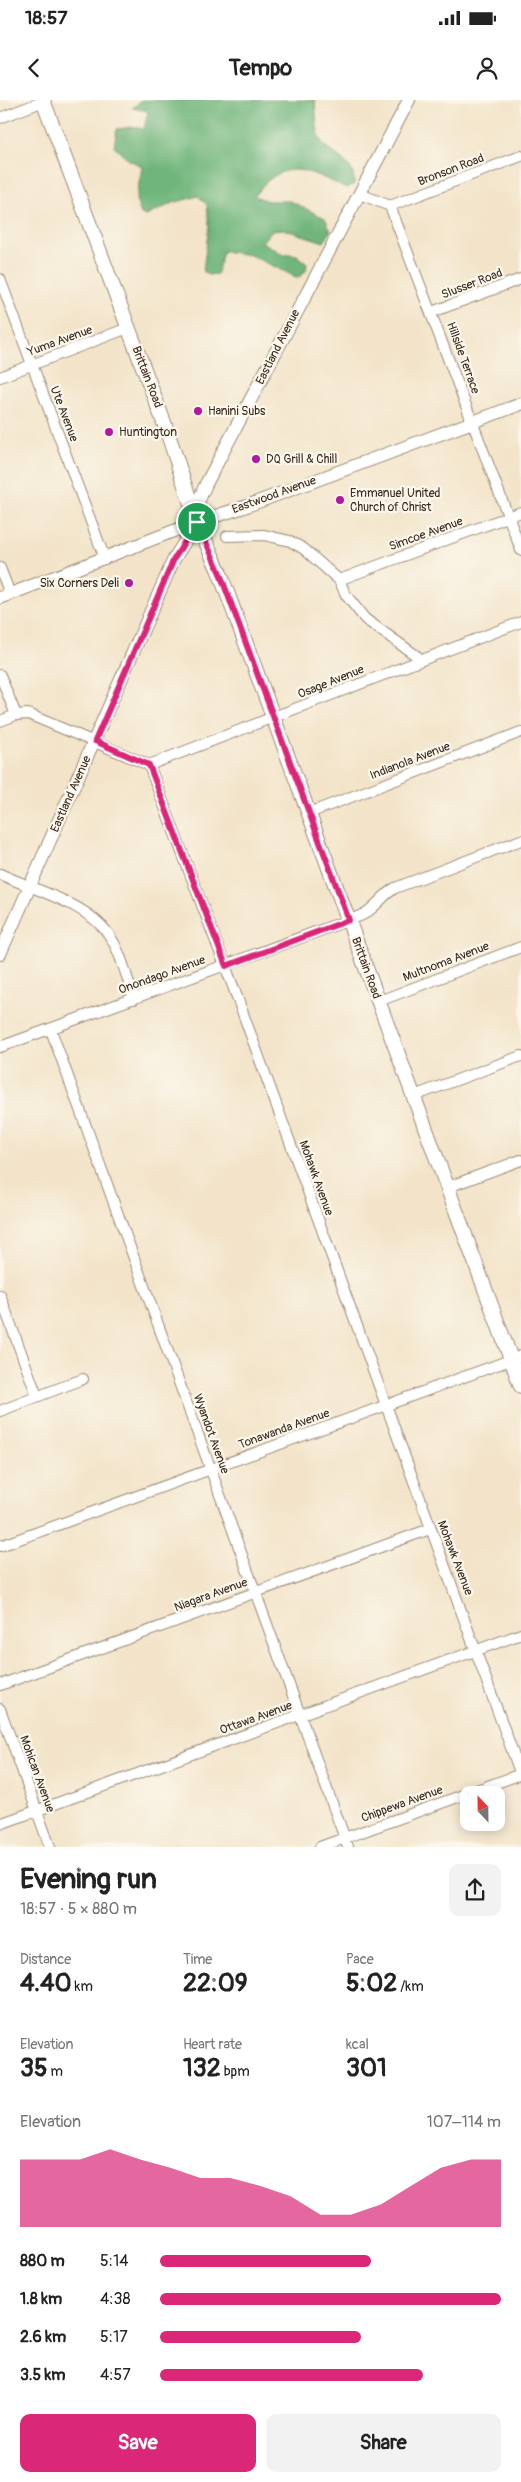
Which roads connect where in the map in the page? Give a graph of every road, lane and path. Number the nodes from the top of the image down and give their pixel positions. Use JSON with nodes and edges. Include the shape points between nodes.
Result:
{"nodes":[{"id":1,"x":44,"y":100,"type":"edge"},
{"id":2,"x":409,"y":100,"type":"edge"},
{"id":3,"x":0,"y":118,"type":"edge"},
{"id":4,"x":521,"y":156,"type":"edge"},
{"id":5,"x":360,"y":194,"type":"junction"},
{"id":6,"x":390,"y":206,"type":"junction"},
{"id":7,"x":0,"y":278,"type":"edge"},
{"id":8,"x":521,"y":279,"type":"edge"},
{"id":9,"x":432,"y":312,"type":"junction"},
{"id":10,"x":128,"y":328,"type":"junction"},
{"id":11,"x":32,"y":364,"type":"junction"},
{"id":12,"x":0,"y":377,"type":"edge"},
{"id":13,"x":521,"y":404,"type":"edge"},
{"id":14,"x":473,"y":421,"type":"junction"},
{"id":15,"x":521,"y":512,"type":"edge"},
{"id":16,"x":509,"y":517,"type":"junction"},
{"id":17,"x":197,"y":522,"type":"junction"},
{"id":18,"x":227,"y":536,"type":"dead end"},
{"id":19,"x":521,"y":550,"type":"edge"},
{"id":20,"x":105,"y":559,"type":"junction"},
{"id":21,"x":0,"y":568,"type":"edge"},
{"id":22,"x":339,"y":580,"type":"junction"},
{"id":23,"x":5,"y":596,"type":"edge"},
{"id":24,"x":521,"y":622,"type":"edge"},
{"id":25,"x":421,"y":660,"type":"junction"},
{"id":26,"x":0,"y":675,"type":"edge"},
{"id":27,"x":16,"y":715,"type":"junction"},
{"id":28,"x":274,"y":718,"type":"junction"},
{"id":29,"x":0,"y":721,"type":"edge"},
{"id":30,"x":521,"y":732,"type":"edge"},
{"id":31,"x":95,"y":741,"type":"junction"},
{"id":32,"x":149,"y":765,"type":"junction"},
{"id":33,"x":309,"y":813,"type":"junction"},
{"id":34,"x":521,"y":840,"type":"edge"},
{"id":35,"x":0,"y":874,"type":"edge"},
{"id":36,"x":29,"y":888,"type":"junction"},
{"id":37,"x":349,"y":920,"type":"junction"},
{"id":38,"x":521,"y":947,"type":"edge"},
{"id":39,"x":0,"y":954,"type":"edge"},
{"id":40,"x":226,"y":966,"type":"junction"},
{"id":41,"x":134,"y":998,"type":"junction"},
{"id":42,"x":379,"y":1001,"type":"junction"},
{"id":43,"x":50,"y":1030,"type":"junction"},
{"id":44,"x":0,"y":1047,"type":"edge"},
{"id":45,"x":521,"y":1056,"type":"edge"},
{"id":46,"x":414,"y":1096,"type":"junction"},
{"id":47,"x":521,"y":1160,"type":"edge"},
{"id":48,"x":448,"y":1187,"type":"junction"},
{"id":49,"x":1,"y":1302,"type":"edge"},
{"id":50,"x":516,"y":1358,"type":"edge"},
{"id":51,"x":83,"y":1379,"type":"dead end"},
{"id":52,"x":521,"y":1386,"type":"edge"},
{"id":53,"x":38,"y":1396,"type":"junction"},
{"id":54,"x":386,"y":1405,"type":"junction"},
{"id":55,"x":0,"y":1411,"type":"edge"},
{"id":56,"x":210,"y":1470,"type":"junction"},
{"id":57,"x":430,"y":1529,"type":"junction"},
{"id":58,"x":0,"y":1546,"type":"edge"},
{"id":59,"x":255,"y":1593,"type":"junction"},
{"id":60,"x":521,"y":1634,"type":"edge"},
{"id":61,"x":476,"y":1651,"type":"junction"},
{"id":62,"x":0,"y":1686,"type":"edge"},
{"id":63,"x":0,"y":1709,"type":"edge"},
{"id":64,"x":299,"y":1715,"type":"junction"},
{"id":65,"x":521,"y":1774,"type":"edge"},
{"id":66,"x":36,"y":1810,"type":"junction"},
{"id":67,"x":0,"y":1824,"type":"edge"},
{"id":68,"x":347,"y":1842,"type":"edge"},
{"id":69,"x":50,"y":1847,"type":"edge"},
{"id":70,"x":320,"y":1847,"type":"edge"}],
"edges":[{"from":1,"to":3,"type":"street"},
{"from":1,"to":10,"type":"main road","name":"Brittain Road"},
{"from":2,"to":5,"type":"street","name":"Eastland Avenue"},
{"from":4,"to":6,"type":"street","name":"Bronson Road"},
{"from":5,"to":6,"type":"street"},
{"from":5,"to":17,"type":"street","name":"Eastland Avenue","via":[[217,461],[199,500]]},
{"from":6,"to":9,"type":"street","name":"Hillside Terrace"},
{"from":7,"to":11,"type":"street","name":"Ute Avenue"},
{"from":8,"to":9,"type":"street","name":"Slusser Road"},
{"from":9,"to":14,"type":"street","name":"Hillside Terrace"},
{"from":10,"to":11,"type":"street","name":"Yuma Avenue"},
{"from":10,"to":17,"type":"main road","name":"Brittain Road","via":[[182,470]]},
{"from":11,"to":12,"type":"street","name":"Yuma Avenue"},
{"from":11,"to":20,"type":"street","name":"Ute Avenue"},
{"from":13,"to":14,"type":"street","name":"Eastwood Avenue"},
{"from":14,"to":16,"type":"street","name":"Hillside Terrace"},
{"from":14,"to":17,"type":"street","name":"Eastwood Avenue"},
{"from":15,"to":16,"type":"street","name":"Simcoe Avenue"},
{"from":16,"to":19,"type":"street","name":"Hillside Terrace"},
{"from":16,"to":22,"type":"street","name":"Simcoe Avenue"},
{"from":17,"to":20,"type":"street","name":"Eastwood Avenue"},
{"from":17,"to":28,"type":"main road","name":"Brittain Road","via":[[219,571]]},
{"from":17,"to":31,"type":"street","name":"Eastland Avenue","via":[[174,559]]},
{"from":18,"to":22,"type":"street","via":[[264,535],[290,541],[311,554]]},
{"from":20,"to":23,"type":"street","name":"Eastwood Avenue"},
{"from":21,"to":23,"type":"street"},
{"from":22,"to":25,"type":"street","via":[[365,620]]},
{"from":24,"to":25,"type":"street","name":"Osage Avenue"},
{"from":25,"to":28,"type":"street","name":"Osage Avenue"},
{"from":26,"to":27,"type":"street"},
{"from":27,"to":29,"type":"street"},
{"from":27,"to":31,"type":"street","via":[[28,714]]},
{"from":28,"to":32,"type":"street","name":"Osage Avenue"},
{"from":28,"to":33,"type":"main road","name":"Brittain Road"},
{"from":30,"to":33,"type":"street","name":"Indianola Avenue"},
{"from":31,"to":32,"type":"street"},
{"from":31,"to":36,"type":"street","name":"Eastland Avenue"},
{"from":32,"to":40,"type":"street","name":"Mohawk Avenue"},
{"from":33,"to":37,"type":"main road","name":"Brittain Road"},
{"from":34,"to":37,"type":"street","name":"Onondago Avenue","via":[[395,888],[372,910]]},
{"from":35,"to":36,"type":"street"},
{"from":36,"to":39,"type":"street","name":"Eastland Avenue"},
{"from":36,"to":41,"type":"street","via":[[78,908],[98,921],[114,942]]},
{"from":37,"to":40,"type":"street","name":"Onondago Avenue"},
{"from":37,"to":42,"type":"main road","name":"Brittain Road"},
{"from":38,"to":42,"type":"street","name":"Multnoma Avenue"},
{"from":40,"to":41,"type":"street","name":"Onondago Avenue"},
{"from":40,"to":54,"type":"street","name":"Mohawk Avenue"},
{"from":41,"to":43,"type":"street","name":"Onondago Avenue"},
{"from":42,"to":46,"type":"main road","name":"Brittain Road"},
{"from":43,"to":44,"type":"street","name":"Onondago Avenue"},
{"from":43,"to":56,"type":"street","name":"Wyandot Avenue"},
{"from":45,"to":46,"type":"street"},
{"from":46,"to":48,"type":"main road","name":"Brittain Road"},
{"from":47,"to":48,"type":"street"},
{"from":48,"to":50,"type":"main road","name":"Brittain Road"},
{"from":49,"to":53,"type":"street"},
{"from":50,"to":52,"type":"main road","name":"Brittain Road"},
{"from":50,"to":54,"type":"street","name":"Tonawanda Avenue"},
{"from":51,"to":53,"type":"street"},
{"from":53,"to":55,"type":"street"},
{"from":54,"to":56,"type":"street","name":"Tonawanda Avenue"},
{"from":54,"to":57,"type":"street","name":"Mohawk Avenue"},
{"from":56,"to":58,"type":"street","name":"Tonawanda Avenue"},
{"from":56,"to":59,"type":"street","name":"Wyandot Avenue"},
{"from":57,"to":59,"type":"street","name":"Niagara Avenue"},
{"from":57,"to":61,"type":"street","name":"Mohawk Avenue"},
{"from":59,"to":62,"type":"street","name":"Niagara Avenue"},
{"from":59,"to":64,"type":"street","name":"Wyandot Avenue"},
{"from":60,"to":61,"type":"street","name":"Ottawa Avenue"},
{"from":61,"to":64,"type":"street","name":"Ottawa Avenue"},
{"from":61,"to":65,"type":"street","name":"Mohawk Avenue"},
{"from":63,"to":66,"type":"street","name":"Mohican Avenue"},
{"from":64,"to":66,"type":"street","name":"Ottawa Avenue"},
{"from":64,"to":68,"type":"street","name":"Wyandot Avenue"},
{"from":65,"to":68,"type":"street","name":"Chippewa Avenue"},
{"from":66,"to":67,"type":"street","name":"Ottawa Avenue"},
{"from":66,"to":69,"type":"street","name":"Mohican Avenue"},
{"from":68,"to":70,"type":"street","name":"Chippewa Avenue"}]}
